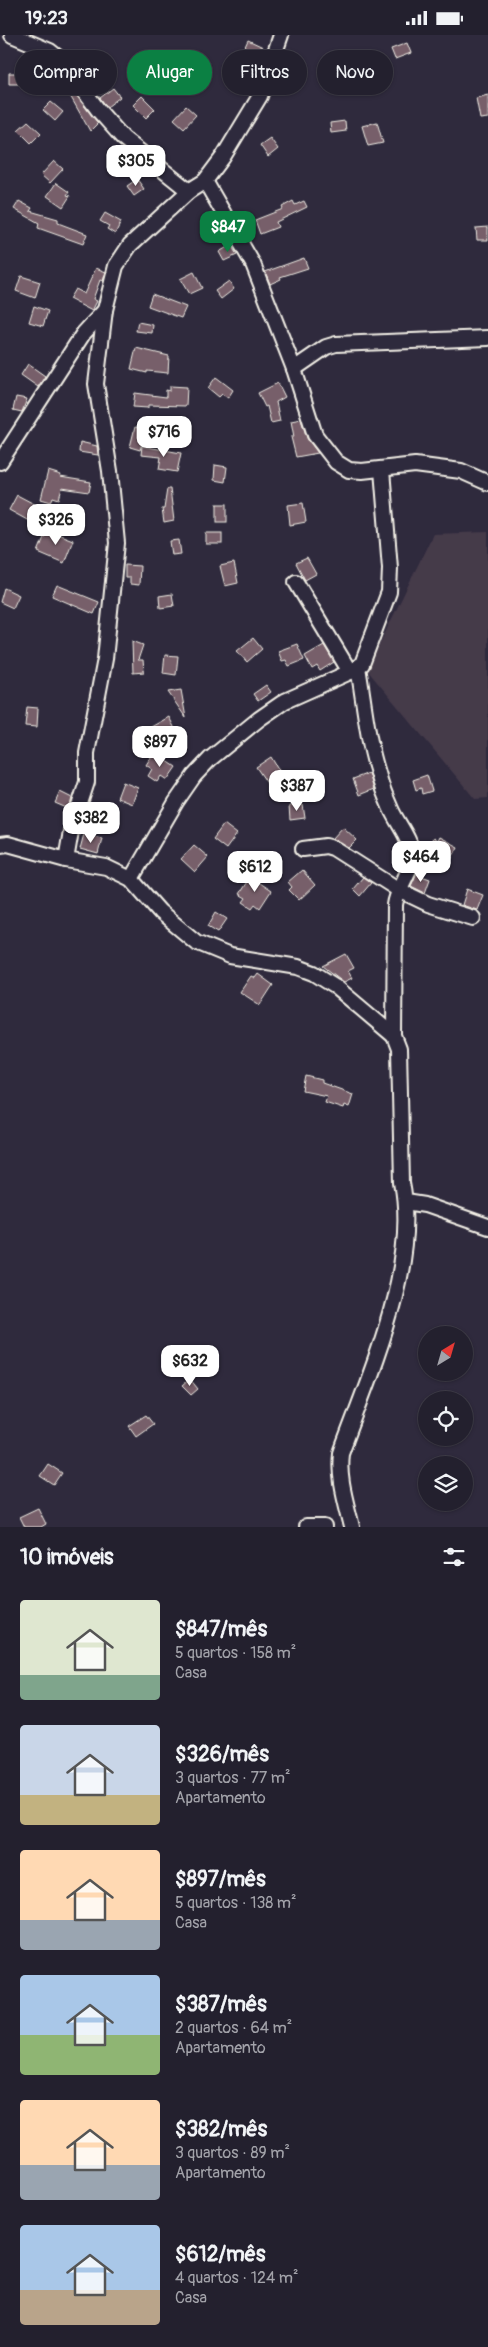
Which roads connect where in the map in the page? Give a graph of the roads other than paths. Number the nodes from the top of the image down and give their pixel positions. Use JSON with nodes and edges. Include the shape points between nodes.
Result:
{"nodes":[{"id":1,"x":12,"y":35,"type":"edge"},
{"id":2,"x":281,"y":35,"type":"edge"},
{"id":3,"x":205,"y":181,"type":"junction"},
{"id":4,"x":189,"y":191,"type":"junction"},
{"id":5,"x":105,"y":310,"type":"junction"},
{"id":6,"x":488,"y":339,"type":"edge"},
{"id":7,"x":294,"y":369,"type":"junction"},
{"id":8,"x":0,"y":462,"type":"edge"},
{"id":9,"x":382,"y":470,"type":"junction"},
{"id":10,"x":488,"y":483,"type":"edge"},
{"id":11,"x":296,"y":582,"type":"dead end"},
{"id":12,"x":354,"y":669,"type":"junction"},
{"id":13,"x":0,"y":845,"type":"edge"},
{"id":14,"x":303,"y":849,"type":"dead end"},
{"id":15,"x":66,"y":860,"type":"junction"},
{"id":16,"x":131,"y":879,"type":"junction"},
{"id":17,"x":399,"y":890,"type":"junction"},
{"id":18,"x":473,"y":918,"type":"dead end"},
{"id":19,"x":394,"y":1036,"type":"junction"},
{"id":20,"x":406,"y":1202,"type":"junction"},
{"id":21,"x":488,"y":1227,"type":"edge"},
{"id":22,"x":306,"y":1527,"type":"edge"},
{"id":23,"x":325,"y":1527,"type":"edge"},
{"id":24,"x":352,"y":1527,"type":"edge"}],
"edges":[{"from":1,"to":4,"type":"street","via":[[50,51],[60,59],[123,138]]},
{"from":2,"to":3,"type":"street","via":[[260,96]]},
{"from":3,"to":4,"type":"street"},
{"from":3,"to":7,"type":"street","via":[[253,263]]},
{"from":4,"to":5,"type":"street","via":[[130,245],[116,267]]},
{"from":5,"to":8,"type":"street","via":[[83,334]]},
{"from":5,"to":15,"type":"street","via":[[96,385],[110,471],[117,543],[105,659],[88,753],[87,782],[71,831]]},
{"from":6,"to":7,"type":"street","via":[[336,344],[326,347]]},
{"from":7,"to":9,"type":"street","via":[[315,435],[336,462],[349,470]]},
{"from":9,"to":10,"type":"street","via":[[414,465],[461,471]]},
{"from":9,"to":12,"type":"street","via":[[389,592],[362,664]]},
{"from":11,"to":12,"type":"street"},
{"from":12,"to":16,"type":"street","via":[[285,701],[210,759],[176,802]]},
{"from":12,"to":17,"type":"street","via":[[377,773],[411,848],[410,870]]},
{"from":13,"to":15,"type":"street","via":[[8,844]]},
{"from":14,"to":17,"type":"street","via":[[333,848]]},
{"from":15,"to":16,"type":"street","via":[[106,867]]},
{"from":16,"to":19,"type":"street","via":[[160,912],[196,942],[230,956],[298,967],[314,973],[336,987]]},
{"from":17,"to":18,"type":"street","via":[[428,904]]},
{"from":17,"to":19,"type":"street","via":[[395,905]]},
{"from":19,"to":20,"type":"street","via":[[399,1049],[402,1183]]},
{"from":20,"to":21,"type":"street","via":[[425,1205]]},
{"from":20,"to":24,"type":"street","via":[[403,1257],[397,1287],[341,1453],[342,1483]]},
{"from":22,"to":23,"type":"street"}]}
